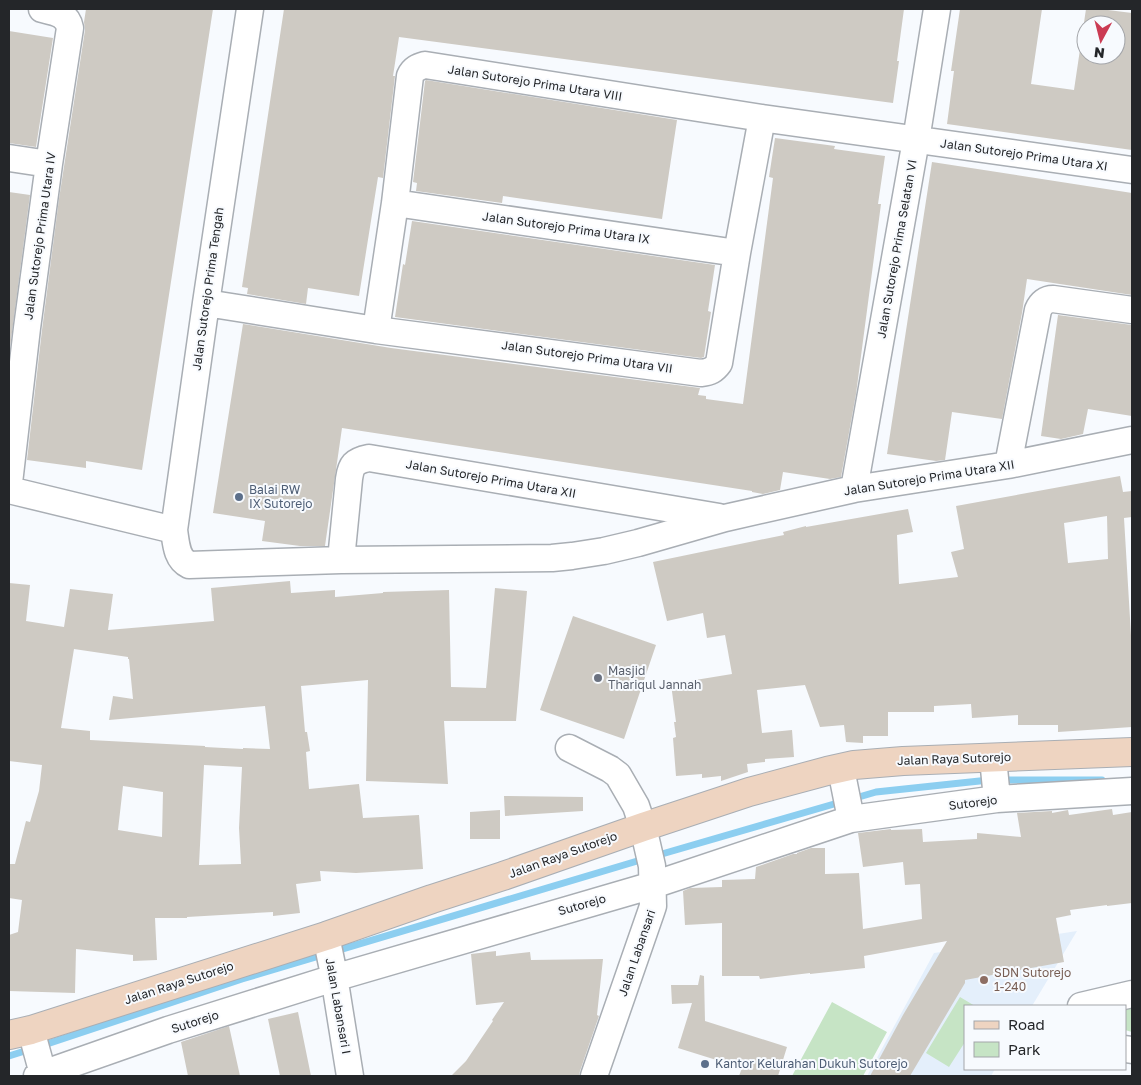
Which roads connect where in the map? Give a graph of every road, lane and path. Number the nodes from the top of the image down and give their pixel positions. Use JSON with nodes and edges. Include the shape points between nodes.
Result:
{"nodes":[{"id":1,"x":42,"y":9,"type":"edge"},
{"id":2,"x":250,"y":9,"type":"edge"},
{"id":3,"x":937,"y":9,"type":"edge"},
{"id":4,"x":762,"y":118,"type":"junction"},
{"id":5,"x":916,"y":140,"type":"junction"},
{"id":6,"x":9,"y":158,"type":"edge"},
{"id":7,"x":50,"y":164,"type":"junction"},
{"id":8,"x":1132,"y":170,"type":"edge"},
{"id":9,"x":395,"y":203,"type":"junction"},
{"id":10,"x":737,"y":253,"type":"junction"},
{"id":11,"x":206,"y":303,"type":"junction"},
{"id":12,"x":1132,"y":310,"type":"edge"},
{"id":13,"x":18,"y":326,"type":"edge"},
{"id":14,"x":376,"y":330,"type":"junction"},
{"id":15,"x":1132,"y":440,"type":"edge"},
{"id":16,"x":1008,"y":465,"type":"junction"},
{"id":17,"x":9,"y":482,"type":"edge"},
{"id":18,"x":854,"y":489,"type":"junction"},
{"id":19,"x":9,"y":490,"type":"edge"},
{"id":20,"x":725,"y":518,"type":"junction"},
{"id":21,"x":174,"y":530,"type":"junction"},
{"id":22,"x":341,"y":560,"type":"junction"},
{"id":23,"x":189,"y":565,"type":"joint"},
{"id":24,"x":568,"y":748,"type":"dead end"},
{"id":25,"x":1132,"y":752,"type":"edge"},
{"id":26,"x":842,"y":775,"type":"junction"},
{"id":27,"x":995,"y":781,"type":"junction"},
{"id":28,"x":1132,"y":791,"type":"edge"},
{"id":29,"x":851,"y":817,"type":"junction"},
{"id":30,"x":649,"y":856,"type":"junction"},
{"id":31,"x":330,"y":958,"type":"junction"},
{"id":32,"x":1132,"y":994,"type":"edge"},
{"id":33,"x":1085,"y":1005,"type":"edge"},
{"id":34,"x":24,"y":1035,"type":"edge"},
{"id":35,"x":40,"y":1072,"type":"edge"},
{"id":36,"x":350,"y":1076,"type":"edge"},
{"id":37,"x":594,"y":1076,"type":"edge"}],
"edges":[{"from":1,"to":7,"type":"street","name":"Jalan Sutorejo Prima Utara IV","via":[[59,13],[70,28]]},
{"from":2,"to":11,"type":"street","name":"Jalan Sutorejo Prima Tengah"},
{"from":3,"to":5,"type":"street","name":"Jalan Sutorejo Prima Selatan VI"},
{"from":4,"to":5,"type":"street","name":"Jalan Sutorejo Prima Utara VIII"},
{"from":4,"to":9,"type":"street","name":"Jalan Sutorejo Prima Utara VIII","via":[[425,65],[410,76]]},
{"from":4,"to":10,"type":"street","name":"Jalan Sutorejo Prima Utara VII"},
{"from":5,"to":8,"type":"street","name":"Jalan Sutorejo Prima Utara XI"},
{"from":5,"to":18,"type":"street","name":"Jalan Sutorejo Prima Selatan VI"},
{"from":6,"to":7,"type":"street"},
{"from":7,"to":13,"type":"street","name":"Jalan Sutorejo Prima Utara IV"},
{"from":9,"to":10,"type":"street","name":"Jalan Sutorejo Prima Utara IX"},
{"from":9,"to":14,"type":"street","name":"Jalan Sutorejo Prima Utara VIII"},
{"from":10,"to":14,"type":"street","name":"Jalan Sutorejo Prima Utara VII","via":[[719,363],[706,372]]},
{"from":11,"to":14,"type":"street","name":"Jalan Sutorejo Prima Utara VII"},
{"from":11,"to":21,"type":"street","name":"Jalan Sutorejo Prima Tengah"},
{"from":12,"to":16,"type":"street","via":[[1053,299],[1041,304]]},
{"from":13,"to":17,"type":"street","name":"Jalan Sutorejo Prima Utara IV"},
{"from":15,"to":16,"type":"street","name":"Jalan Sutorejo Prima Utara XII"},
{"from":16,"to":18,"type":"street","name":"Jalan Sutorejo Prima Utara XII"},
{"from":18,"to":20,"type":"street","name":"Jalan Sutorejo Prima Utara XII"},
{"from":19,"to":21,"type":"street"},
{"from":20,"to":22,"type":"street","name":"Jalan Sutorejo Prima Utara XII","via":[[638,543],[562,558]]},
{"from":20,"to":22,"type":"street","name":"Jalan Sutorejo Prima Utara XII","via":[[369,458],[356,462],[350,469]]},
{"from":21,"to":23,"type":"street","name":"Jalan Sutorejo Prima Tengah","via":[[179,556]]},
{"from":22,"to":23,"type":"street","name":"Jalan Sutorejo Prima Utara XII"},
{"from":24,"to":30,"type":"street","via":[[618,775],[636,806]]},
{"from":25,"to":27,"type":"main road","name":"Jalan Raya Sutorejo"},
{"from":26,"to":27,"type":"main road","name":"Jalan Raya Sutorejo","via":[[854,766],[877,763]]},
{"from":26,"to":29,"type":"street"},
{"from":26,"to":30,"type":"main road","name":"Jalan Raya Sutorejo","via":[[827,772],[748,792]]},
{"from":27,"to":28,"type":"street","name":"Sutorejo"},
{"from":27,"to":29,"type":"street","name":"Sutorejo"},
{"from":29,"to":30,"type":"street","name":"Sutorejo"},
{"from":30,"to":31,"type":"street","name":"Sutorejo"},
{"from":30,"to":31,"type":"main road","name":"Jalan Raya Sutorejo","via":[[503,876],[432,899]]},
{"from":30,"to":37,"type":"street","name":"Jalan Labansari","via":[[652,912]]},
{"from":31,"to":34,"type":"main road","name":"Jalan Raya Sutorejo"},
{"from":31,"to":35,"type":"street","name":"Sutorejo","via":[[168,1030]]},
{"from":31,"to":36,"type":"street","name":"Jalan Labansari I"},
{"from":32,"to":33,"type":"street"},
{"from":34,"to":35,"type":"street"}]}
